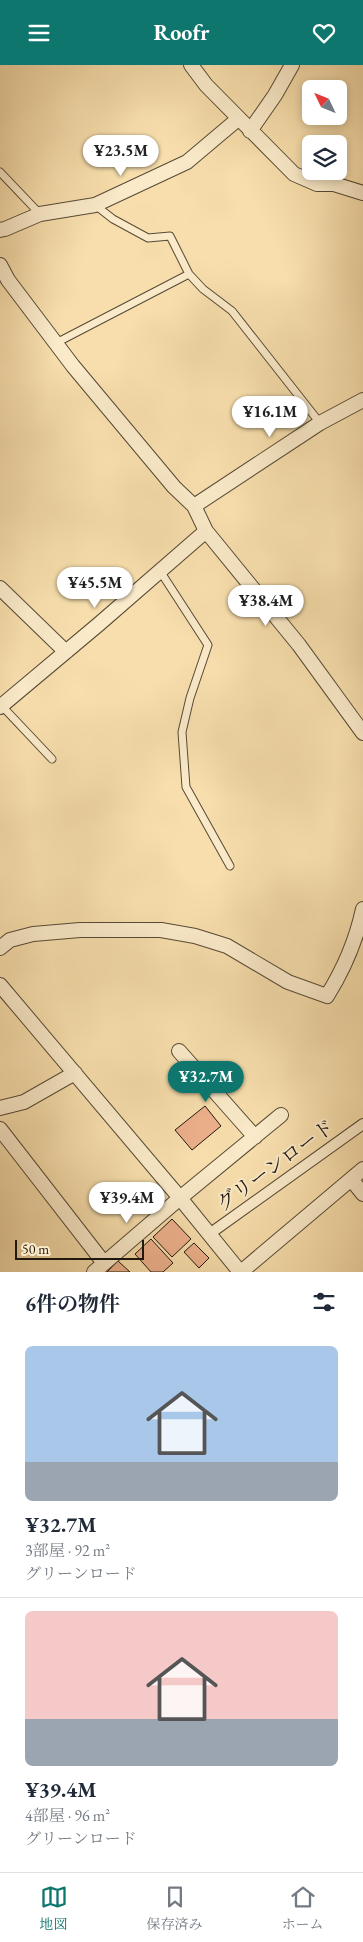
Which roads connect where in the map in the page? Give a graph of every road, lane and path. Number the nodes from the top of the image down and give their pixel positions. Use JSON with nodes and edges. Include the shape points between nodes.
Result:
{"nodes":[{"id":1,"x":191,"y":65,"type":"edge"},
{"id":2,"x":292,"y":65,"type":"edge"},
{"id":3,"x":238,"y":119,"type":"junction"},
{"id":4,"x":250,"y":131,"type":"junction"},
{"id":5,"x":0,"y":172,"type":"edge"},
{"id":6,"x":363,"y":193,"type":"edge"},
{"id":7,"x":94,"y":205,"type":"junction"},
{"id":8,"x":40,"y":214,"type":"junction"},
{"id":9,"x":0,"y":230,"type":"edge"},
{"id":10,"x":0,"y":265,"type":"edge"},
{"id":11,"x":189,"y":274,"type":"junction"},
{"id":12,"x":56,"y":343,"type":"junction"},
{"id":13,"x":363,"y":400,"type":"edge"},
{"id":14,"x":320,"y":423,"type":"junction"},
{"id":15,"x":194,"y":506,"type":"junction"},
{"id":16,"x":206,"y":531,"type":"junction"},
{"id":17,"x":160,"y":571,"type":"junction"},
{"id":18,"x":0,"y":588,"type":"edge"},
{"id":19,"x":66,"y":652,"type":"junction"},
{"id":20,"x":1,"y":705,"type":"edge"},
{"id":21,"x":363,"y":733,"type":"edge"},
{"id":22,"x":52,"y":759,"type":"dead end"},
{"id":23,"x":230,"y":866,"type":"dead end"},
{"id":24,"x":363,"y":909,"type":"edge"},
{"id":25,"x":0,"y":948,"type":"edge"},
{"id":26,"x":0,"y":985,"type":"edge"},
{"id":27,"x":179,"y":1051,"type":"dead end"},
{"id":28,"x":75,"y":1073,"type":"junction"},
{"id":29,"x":0,"y":1107,"type":"edge"},
{"id":30,"x":281,"y":1115,"type":"dead end"},
{"id":31,"x":363,"y":1124,"type":"edge"},
{"id":32,"x":0,"y":1129,"type":"edge"},
{"id":33,"x":255,"y":1137,"type":"junction"},
{"id":34,"x":363,"y":1169,"type":"edge"},
{"id":35,"x":351,"y":1179,"type":"junction"},
{"id":36,"x":363,"y":1193,"type":"edge"},
{"id":37,"x":180,"y":1198,"type":"junction"},
{"id":38,"x":208,"y":1235,"type":"junction"},
{"id":39,"x":99,"y":1267,"type":"edge"},
{"id":40,"x":240,"y":1272,"type":"edge"}],
"edges":[{"from":1,"to":3,"type":"street"},
{"from":2,"to":4,"type":"street"},
{"from":3,"to":4,"type":"street"},
{"from":3,"to":7,"type":"street","via":[[187,162]]},
{"from":4,"to":6,"type":"street","via":[[294,174],[317,184],[334,184]]},
{"from":5,"to":8,"type":"lane"},
{"from":7,"to":8,"type":"street"},
{"from":7,"to":11,"type":"lane","via":[[148,238],[170,236]]},
{"from":8,"to":9,"type":"street"},
{"from":10,"to":12,"type":"street"},
{"from":11,"to":12,"type":"lane"},
{"from":11,"to":14,"type":"lane","via":[[232,311]]},
{"from":12,"to":15,"type":"street","via":[[174,487]]},
{"from":13,"to":14,"type":"street"},
{"from":14,"to":15,"type":"street"},
{"from":15,"to":16,"type":"street"},
{"from":16,"to":17,"type":"street"},
{"from":16,"to":21,"type":"street","via":[[299,645]]},
{"from":17,"to":19,"type":"street"},
{"from":17,"to":23,"type":"lane","via":[[208,645],[182,732],[186,787]]},
{"from":18,"to":19,"type":"street"},
{"from":19,"to":20,"type":"street"},
{"from":20,"to":22,"type":"lane"},
{"from":24,"to":25,"type":"street","via":[[341,973],[326,996],[288,982],[227,946],[162,930],[80,930],[33,934],[10,940]]},
{"from":26,"to":28,"type":"street"},
{"from":27,"to":33,"type":"street"},
{"from":28,"to":29,"type":"street","via":[[24,1102]]},
{"from":28,"to":37,"type":"street"},
{"from":30,"to":33,"type":"street"},
{"from":31,"to":38,"type":"street","name":"グリーンロード"},
{"from":32,"to":39,"type":"street"},
{"from":33,"to":37,"type":"street"},
{"from":34,"to":35,"type":"street"},
{"from":35,"to":36,"type":"street"},
{"from":35,"to":40,"type":"street"},
{"from":37,"to":38,"type":"street"},
{"from":37,"to":39,"type":"street"},
{"from":38,"to":40,"type":"street"}]}
